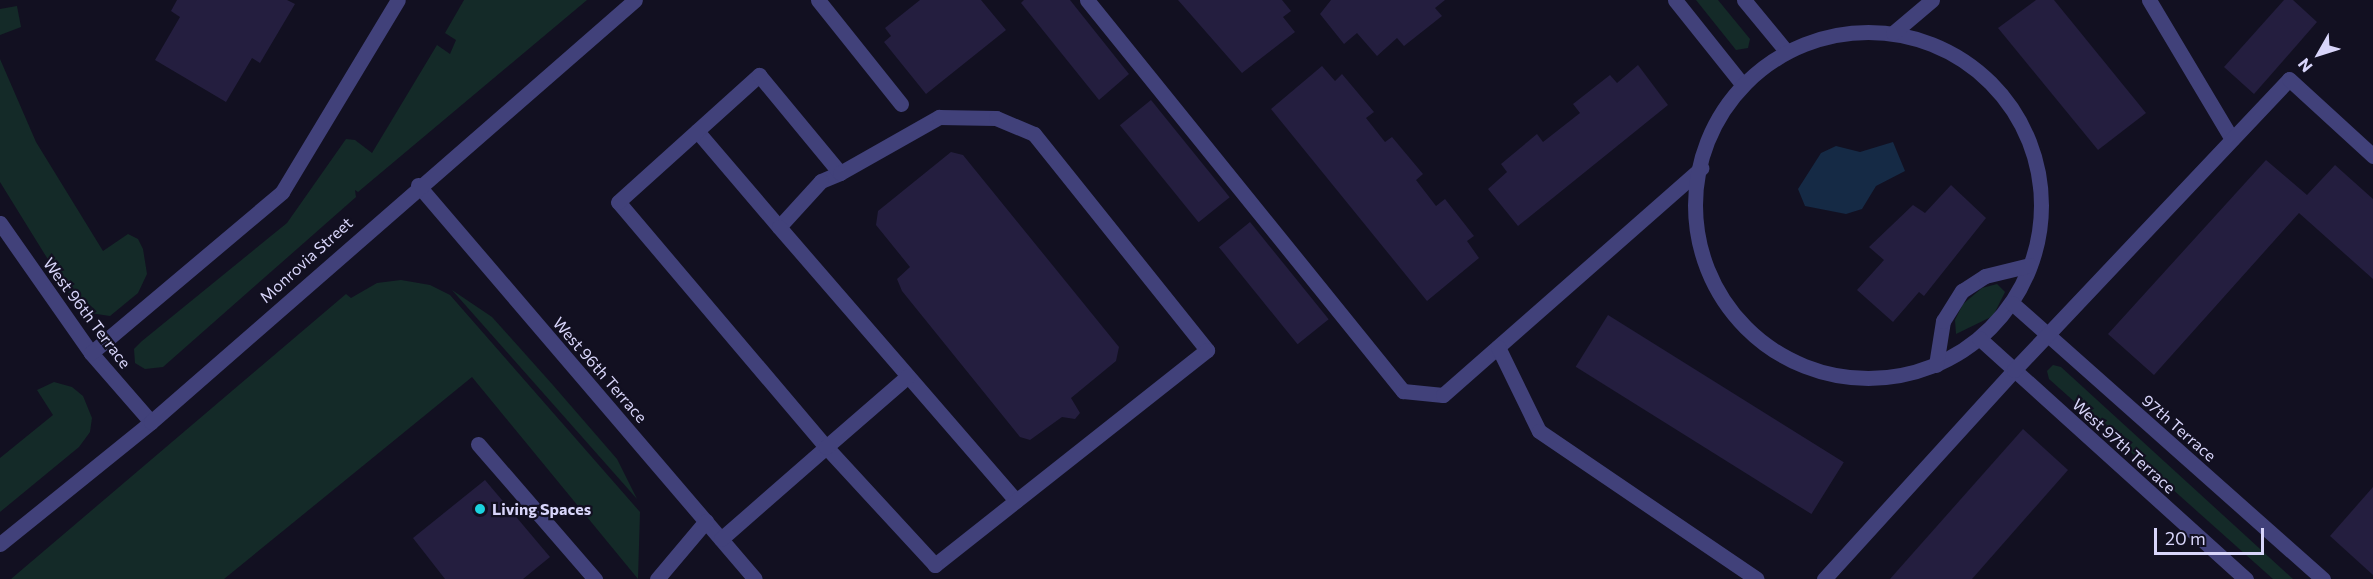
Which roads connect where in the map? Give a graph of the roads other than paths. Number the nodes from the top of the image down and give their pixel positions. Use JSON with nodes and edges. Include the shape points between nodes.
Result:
{"nodes":[{"id":1,"x":398,"y":0,"type":"edge"},
{"id":2,"x":635,"y":0,"type":"edge"},
{"id":3,"x":1087,"y":0,"type":"edge"},
{"id":4,"x":1675,"y":0,"type":"edge"},
{"id":5,"x":1744,"y":0,"type":"edge"},
{"id":6,"x":1932,"y":0,"type":"edge"},
{"id":7,"x":2149,"y":0,"type":"edge"},
{"id":8,"x":824,"y":2,"type":"edge"},
{"id":9,"x":1893,"y":33,"type":"junction"},
{"id":10,"x":1786,"y":51,"type":"junction"},
{"id":11,"x":1742,"y":84,"type":"junction"},
{"id":12,"x":901,"y":104,"type":"dead end"},
{"id":13,"x":697,"y":130,"type":"junction"},
{"id":14,"x":2232,"y":139,"type":"junction"},
{"id":15,"x":2373,"y":156,"type":"edge"},
{"id":16,"x":1701,"y":168,"type":"junction"},
{"id":17,"x":840,"y":173,"type":"junction"},
{"id":18,"x":418,"y":185,"type":"junction"},
{"id":19,"x":0,"y":223,"type":"edge"},
{"id":20,"x":779,"y":227,"type":"junction"},
{"id":21,"x":2030,"y":265,"type":"junction"},
{"id":22,"x":2012,"y":303,"type":"junction"},
{"id":23,"x":2047,"y":335,"type":"junction"},
{"id":24,"x":1979,"y":338,"type":"junction"},
{"id":25,"x":1498,"y":347,"type":"junction"},
{"id":26,"x":92,"y":353,"type":"junction"},
{"id":27,"x":1936,"y":365,"type":"junction"},
{"id":28,"x":2014,"y":369,"type":"junction"},
{"id":29,"x":908,"y":376,"type":"junction"},
{"id":30,"x":151,"y":422,"type":"junction"},
{"id":31,"x":478,"y":444,"type":"dead end"},
{"id":32,"x":826,"y":447,"type":"junction"},
{"id":33,"x":1016,"y":501,"type":"junction"},
{"id":34,"x":706,"y":521,"type":"junction"},
{"id":35,"x":721,"y":539,"type":"junction"},
{"id":36,"x":0,"y":544,"type":"edge"},
{"id":37,"x":595,"y":579,"type":"edge"},
{"id":38,"x":657,"y":579,"type":"edge"},
{"id":39,"x":755,"y":579,"type":"edge"},
{"id":40,"x":1757,"y":579,"type":"edge"},
{"id":41,"x":1824,"y":579,"type":"edge"},
{"id":42,"x":2246,"y":579,"type":"edge"},
{"id":43,"x":2323,"y":579,"type":"edge"}],
"edges":[{"from":1,"to":26,"type":"street","via":[[282,192]]},
{"from":2,"to":18,"type":"street","name":"Monrovia Street"},
{"from":3,"to":25,"type":"street","via":[[1403,391],[1443,395]]},
{"from":4,"to":11,"type":"street"},
{"from":5,"to":10,"type":"street"},
{"from":6,"to":9,"type":"street"},
{"from":7,"to":14,"type":"street"},
{"from":8,"to":12,"type":"street"},
{"from":9,"to":10,"type":"street","via":[[1838,33]]},
{"from":9,"to":21,"type":"street","via":[[1946,50],[1991,82],[2023,127],[2040,179],[2040,235]]},
{"from":10,"to":11,"type":"street"},
{"from":11,"to":16,"type":"street","via":[[1709,134]]},
{"from":13,"to":17,"type":"street","via":[[759,75]]},
{"from":13,"to":20,"type":"street"},
{"from":13,"to":32,"type":"street","via":[[618,202]]},
{"from":14,"to":15,"type":"street","via":[[2289,79]]},
{"from":14,"to":23,"type":"street"},
{"from":16,"to":25,"type":"street"},
{"from":16,"to":27,"type":"street","via":[[1695,192],[1701,252],[1726,306],[1769,348],[1823,373],[1882,379]]},
{"from":17,"to":20,"type":"street","via":[[821,181]]},
{"from":17,"to":33,"type":"street","via":[[939,117],[996,118],[1034,134],[1207,350]]},
{"from":18,"to":30,"type":"street","name":"Monrovia Street"},
{"from":18,"to":34,"type":"street","name":"West 96th Terrace"},
{"from":19,"to":26,"type":"street","name":"West 96th Terrace"},
{"from":20,"to":29,"type":"street"},
{"from":21,"to":22,"type":"street"},
{"from":21,"to":27,"type":"street","via":[[1985,276],[1962,291],[1943,321]]},
{"from":22,"to":23,"type":"street","name":"97th Terrace"},
{"from":22,"to":24,"type":"street"},
{"from":23,"to":28,"type":"street"},
{"from":23,"to":43,"type":"street","name":"97th Terrace"},
{"from":24,"to":27,"type":"street"},
{"from":24,"to":28,"type":"street","name":"West 97th Terrace"},
{"from":25,"to":40,"type":"street","via":[[1539,431]]},
{"from":26,"to":30,"type":"street","name":"West 96th Terrace"},
{"from":28,"to":41,"type":"street"},
{"from":28,"to":42,"type":"street","name":"West 97th Terrace"},
{"from":29,"to":32,"type":"street"},
{"from":29,"to":33,"type":"street"},
{"from":30,"to":36,"type":"street","name":"Monrovia Street"},
{"from":31,"to":37,"type":"street"},
{"from":32,"to":33,"type":"street","via":[[935,565]]},
{"from":32,"to":35,"type":"street"},
{"from":34,"to":35,"type":"street","name":"West 96th Terrace"},
{"from":34,"to":38,"type":"street"},
{"from":35,"to":39,"type":"street","name":"West 96th Terrace"}]}
